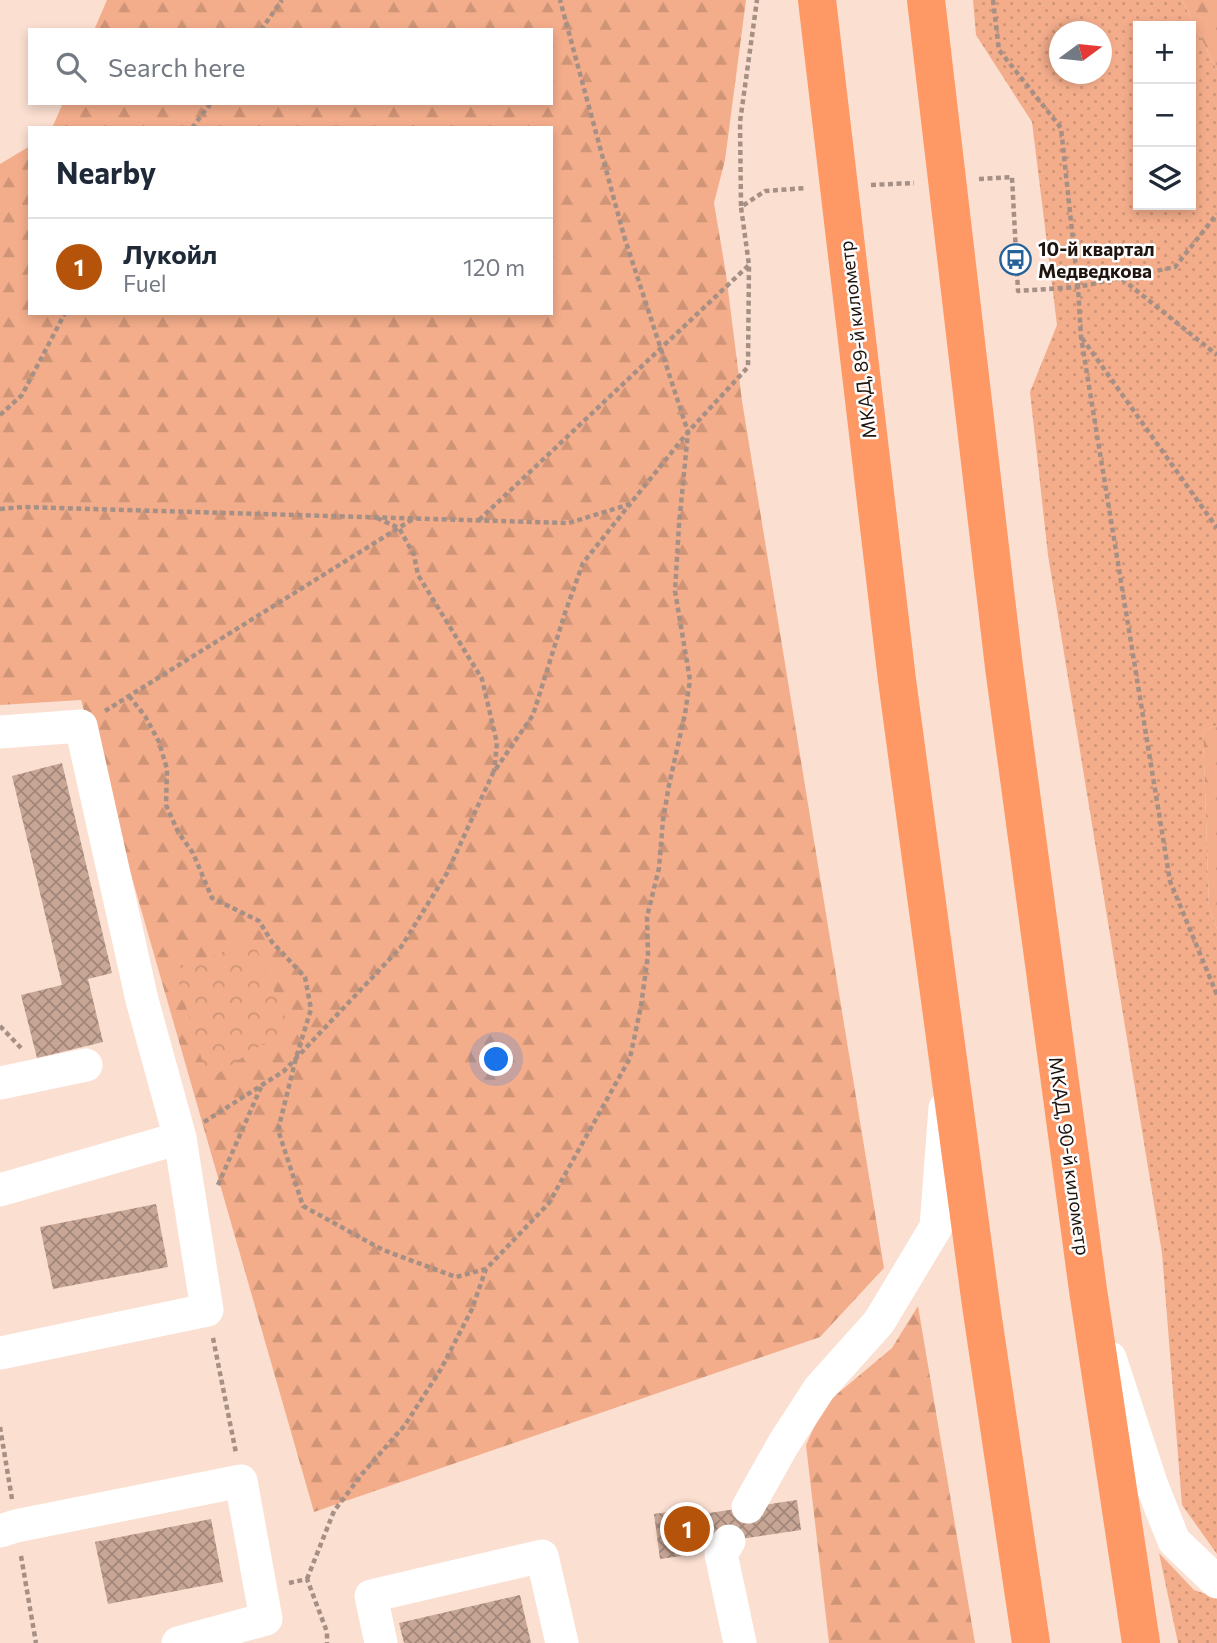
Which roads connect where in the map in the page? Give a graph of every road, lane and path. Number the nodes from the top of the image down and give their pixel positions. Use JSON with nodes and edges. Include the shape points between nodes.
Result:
{"nodes":[{"id":1,"x":282,"y":0,"type":"edge"},
{"id":2,"x":560,"y":0,"type":"edge"},
{"id":3,"x":757,"y":0,"type":"edge"},
{"id":4,"x":817,"y":0,"type":"edge"},
{"id":5,"x":926,"y":0,"type":"edge"},
{"id":6,"x":993,"y":0,"type":"edge"},
{"id":7,"x":262,"y":28,"type":"edge"},
{"id":8,"x":209,"y":105,"type":"edge"},
{"id":9,"x":194,"y":126,"type":"edge"},
{"id":10,"x":971,"y":180,"type":"dead end"},
{"id":11,"x":916,"y":182,"type":"dead end"},
{"id":12,"x":861,"y":185,"type":"dead end"},
{"id":13,"x":806,"y":188,"type":"dead end"},
{"id":14,"x":741,"y":207,"type":"junction"},
{"id":15,"x":1217,"y":214,"type":"edge"},
{"id":16,"x":749,"y":265,"type":"junction"},
{"id":17,"x":1122,"y":278,"type":"junction"},
{"id":18,"x":1078,"y":287,"type":"junction"},
{"id":19,"x":64,"y":315,"type":"edge"},
{"id":20,"x":1081,"y":337,"type":"junction"},
{"id":21,"x":661,"y":348,"type":"junction"},
{"id":22,"x":1217,"y":355,"type":"edge"},
{"id":23,"x":0,"y":415,"type":"edge"},
{"id":24,"x":688,"y":432,"type":"junction"},
{"id":25,"x":630,"y":505,"type":"junction"},
{"id":26,"x":0,"y":509,"type":"edge"},
{"id":27,"x":374,"y":517,"type":"junction"},
{"id":28,"x":414,"y":518,"type":"junction"},
{"id":29,"x":479,"y":520,"type":"junction"},
{"id":30,"x":399,"y":528,"type":"junction"},
{"id":31,"x":1217,"y":528,"type":"edge"},
{"id":32,"x":129,"y":696,"type":"junction"},
{"id":33,"x":81,"y":726,"type":"junction"},
{"id":34,"x":0,"y":732,"type":"edge"},
{"id":35,"x":494,"y":773,"type":"junction"},
{"id":36,"x":1217,"y":995,"type":"edge"},
{"id":37,"x":296,"y":1058,"type":"junction"},
{"id":38,"x":948,"y":1063,"type":"junction"},
{"id":39,"x":86,"y":1065,"type":"dead end"},
{"id":40,"x":0,"y":1083,"type":"edge"},
{"id":41,"x":261,"y":1086,"type":"junction"},
{"id":42,"x":180,"y":1138,"type":"junction"},
{"id":43,"x":218,"y":1186,"type":"dead end"},
{"id":44,"x":0,"y":1190,"type":"edge"},
{"id":45,"x":486,"y":1269,"type":"junction"},
{"id":46,"x":1088,"y":1290,"type":"junction"},
{"id":47,"x":215,"y":1299,"type":"junction"},
{"id":48,"x":0,"y":1353,"type":"edge"},
{"id":49,"x":241,"y":1481,"type":"junction"},
{"id":50,"x":748,"y":1507,"type":"dead end"},
{"id":51,"x":0,"y":1531,"type":"edge"},
{"id":52,"x":729,"y":1541,"type":"dead end"},
{"id":53,"x":307,"y":1579,"type":"junction"},
{"id":54,"x":1217,"y":1582,"type":"edge"},
{"id":55,"x":260,"y":1588,"type":"junction"},
{"id":56,"x":178,"y":1643,"type":"edge"},
{"id":57,"x":327,"y":1643,"type":"edge"},
{"id":58,"x":382,"y":1643,"type":"edge"},
{"id":59,"x":562,"y":1643,"type":"edge"},
{"id":60,"x":740,"y":1643,"type":"edge"},
{"id":61,"x":1031,"y":1643,"type":"edge"},
{"id":62,"x":1141,"y":1643,"type":"edge"}],
"edges":[{"from":1,"to":7,"type":"path"},
{"from":2,"to":21,"type":"path","via":[[624,236]]},
{"from":3,"to":14,"type":"path","via":[[740,122]]},
{"from":4,"to":38,"type":"highway","name":"МКАД, 89-й километр","via":[[897,680]]},
{"from":5,"to":46,"type":"highway","name":"МКАД, 90-й километр","via":[[1004,667]]},
{"from":6,"to":18,"type":"path","via":[[999,50],[1060,128]]},
{"from":8,"to":9,"type":"path"},
{"from":10,"to":18,"type":"path","via":[[1012,177],[1018,291]]},
{"from":11,"to":12,"type":"path"},
{"from":13,"to":14,"type":"path","via":[[765,191]]},
{"from":14,"to":16,"type":"path"},
{"from":15,"to":17,"type":"path","via":[[1175,267]]},
{"from":16,"to":21,"type":"path"},
{"from":16,"to":24,"type":"path","via":[[748,367]]},
{"from":17,"to":18,"type":"path"},
{"from":17,"to":22,"type":"path"},
{"from":18,"to":20,"type":"path"},
{"from":19,"to":23,"type":"path","via":[[22,395]]},
{"from":20,"to":31,"type":"path"},
{"from":20,"to":36,"type":"path","via":[[1170,881]]},
{"from":21,"to":24,"type":"path"},
{"from":21,"to":29,"type":"path"},
{"from":24,"to":25,"type":"path"},
{"from":24,"to":45,"type":"path","via":[[675,591],[690,680],[647,917],[648,955],[630,1058],[549,1203]]},
{"from":25,"to":29,"type":"path","via":[[569,523]]},
{"from":25,"to":35,"type":"path","via":[[583,563],[533,715]]},
{"from":26,"to":27,"type":"path"},
{"from":27,"to":28,"type":"path"},
{"from":27,"to":30,"type":"path"},
{"from":28,"to":29,"type":"path"},
{"from":28,"to":30,"type":"path"},
{"from":30,"to":32,"type":"path"},
{"from":30,"to":35,"type":"path","via":[[414,555],[418,575],[482,680],[497,743]]},
{"from":32,"to":33,"type":"path"},
{"from":32,"to":37,"type":"path","via":[[159,741],[167,769],[166,805],[212,898],[259,921],[305,977],[311,1009]]},
{"from":33,"to":34,"type":"lane"},
{"from":33,"to":42,"type":"lane","via":[[142,1000]]},
{"from":35,"to":37,"type":"path","via":[[447,873],[401,947]]},
{"from":37,"to":41,"type":"path"},
{"from":37,"to":45,"type":"path","via":[[278,1130],[303,1206],[383,1250],[456,1277]]},
{"from":38,"to":50,"type":"lane","via":[[936,1227],[879,1322],[819,1389]]},
{"from":38,"to":61,"type":"highway"},
{"from":39,"to":40,"type":"lane"},
{"from":41,"to":42,"type":"path"},
{"from":41,"to":43,"type":"path"},
{"from":42,"to":44,"type":"lane"},
{"from":42,"to":47,"type":"lane"},
{"from":45,"to":53,"type":"path","via":[[472,1309],[441,1369],[405,1425],[334,1511]]},
{"from":46,"to":54,"type":"lane","via":[[1174,1541]]},
{"from":46,"to":62,"type":"highway","name":"МКАД, 90-й километр"},
{"from":47,"to":48,"type":"lane"},
{"from":47,"to":49,"type":"path"},
{"from":49,"to":51,"type":"lane"},
{"from":49,"to":55,"type":"lane"},
{"from":52,"to":60,"type":"lane","via":[[721,1554]]},
{"from":53,"to":55,"type":"path"},
{"from":53,"to":57,"type":"path"},
{"from":55,"to":56,"type":"lane","via":[[266,1619]]},
{"from":58,"to":59,"type":"lane","via":[[370,1596],[542,1556]]}]}
